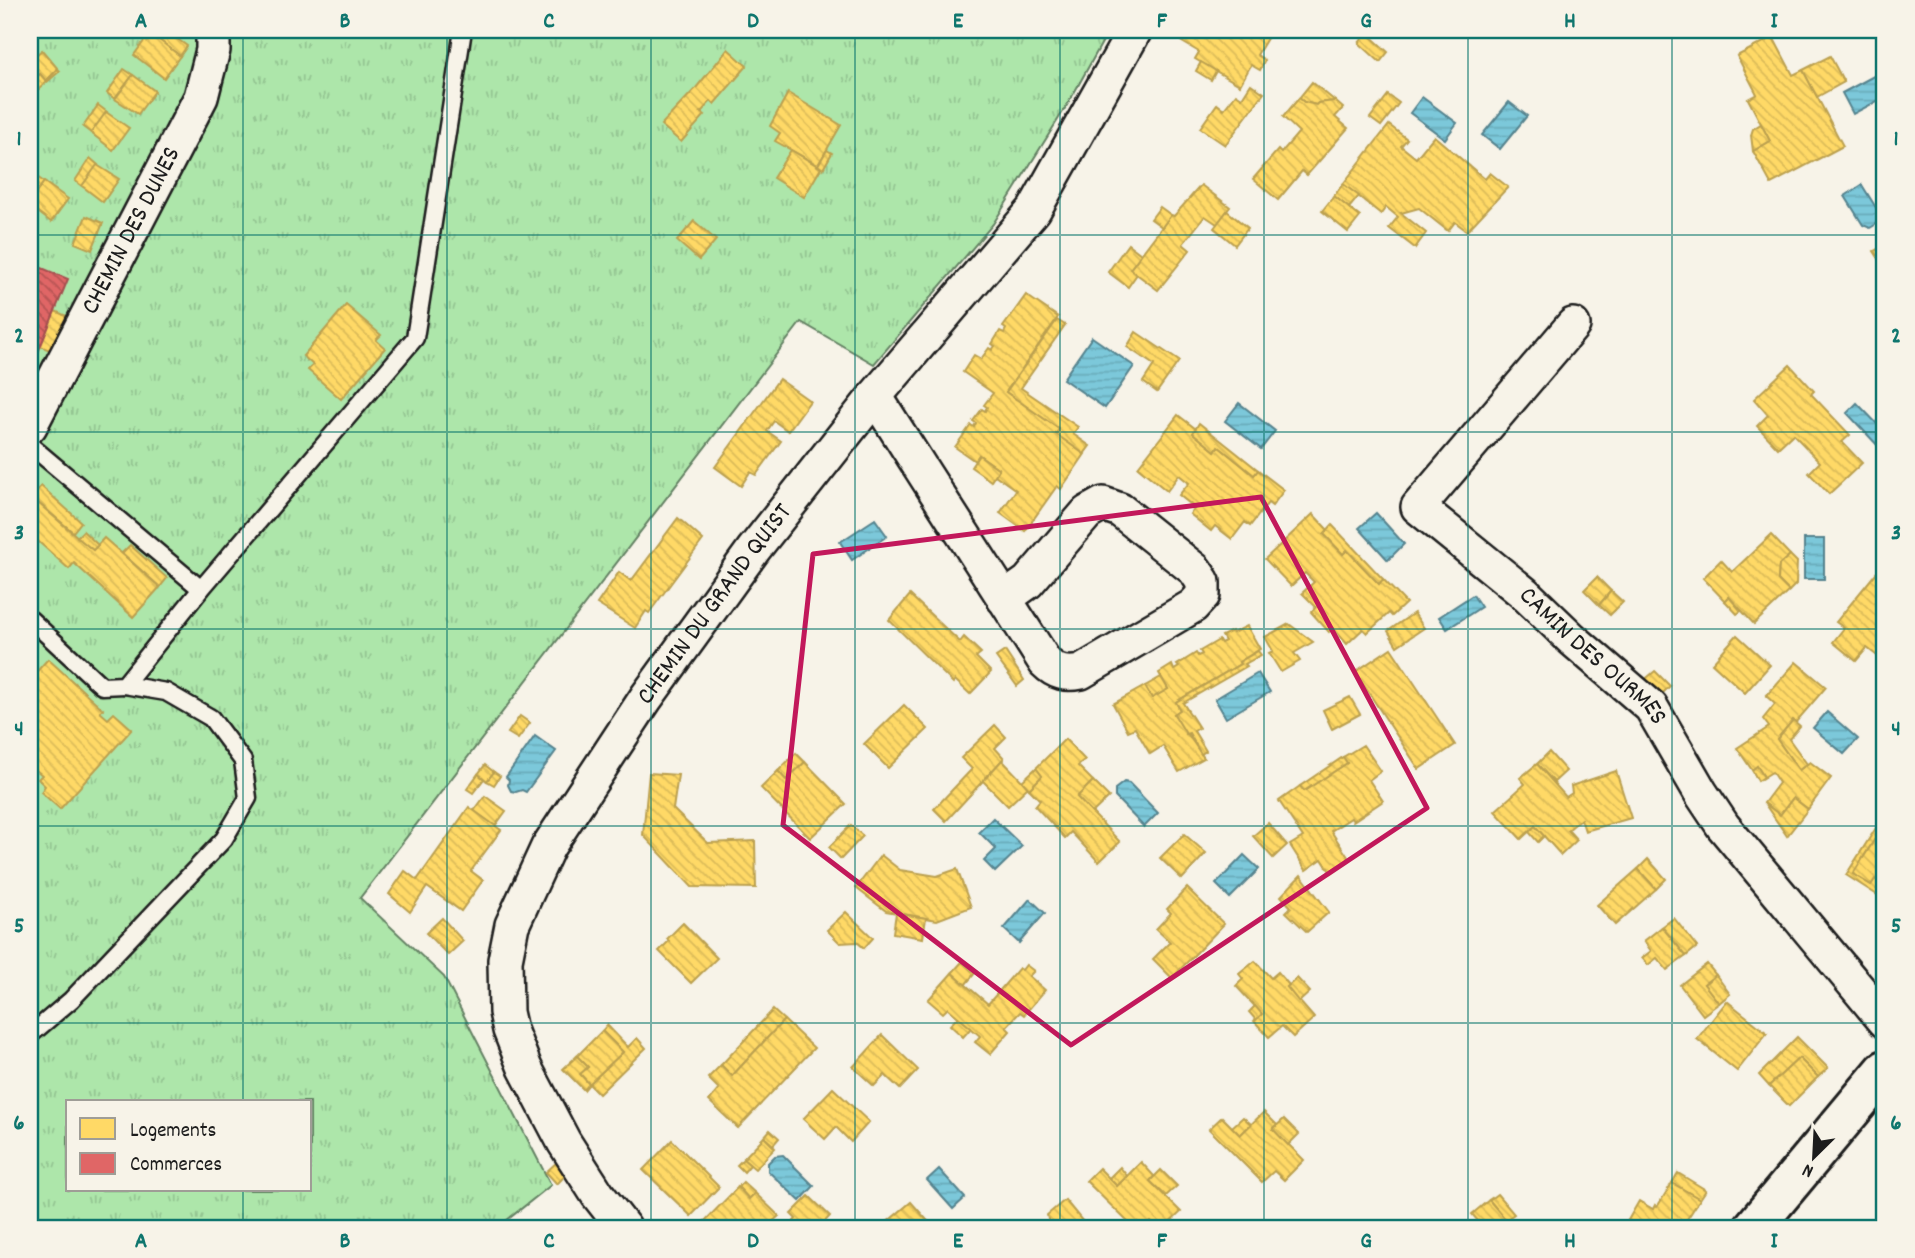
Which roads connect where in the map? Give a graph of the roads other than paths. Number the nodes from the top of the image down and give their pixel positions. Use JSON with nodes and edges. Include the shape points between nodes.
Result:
{"nodes":[{"id":1,"x":213,"y":30,"type":"edge"},
{"id":2,"x":463,"y":30,"type":"edge"},
{"id":3,"x":1135,"y":30,"type":"edge"},
{"id":4,"x":1573,"y":325,"type":"dead end"},
{"id":5,"x":875,"y":396,"type":"junction"},
{"id":6,"x":30,"y":426,"type":"edge"},
{"id":7,"x":30,"y":445,"type":"edge"},
{"id":8,"x":201,"y":589,"type":"junction"},
{"id":9,"x":1004,"y":599,"type":"junction"},
{"id":10,"x":30,"y":620,"type":"edge"},
{"id":11,"x":124,"y":685,"type":"junction"},
{"id":12,"x":1885,"y":1021,"type":"edge"},
{"id":13,"x":30,"y":1035,"type":"edge"},
{"id":14,"x":1885,"y":1070,"type":"edge"},
{"id":15,"x":624,"y":1228,"type":"edge"},
{"id":16,"x":1753,"y":1228,"type":"edge"}],
"edges":[{"from":1,"to":6,"type":"street","name":"CHEMIN DES DUNES","via":[[213,50],[201,97]]},
{"from":2,"to":8,"type":"lane","via":[[415,338]]},
{"from":3,"to":5,"type":"street","name":"CHEMIN DU GRAND QUIST","via":[[1034,210]]},
{"from":4,"to":12,"type":"street","name":"CAMIN DES OURMES","via":[[1418,507],[1524,593],[1651,707],[1723,826]]},
{"from":5,"to":9,"type":"street"},
{"from":5,"to":15,"type":"street","name":"CHEMIN DU GRAND QUIST","via":[[754,549],[646,698],[548,846],[512,925],[505,960],[510,1030],[564,1142]]},
{"from":7,"to":8,"type":"lane"},
{"from":8,"to":11,"type":"lane"},
{"from":9,"to":9,"type":"street","via":[[1045,662],[1060,673],[1071,674],[1193,606],[1203,595],[1203,582],[1195,570],[1120,510],[1103,504],[1087,513],[1028,582]]},
{"from":10,"to":11,"type":"lane","via":[[102,686]]},
{"from":11,"to":13,"type":"lane","via":[[166,692],[211,718],[243,761],[248,797],[225,839],[71,1000]]},
{"from":14,"to":16,"type":"street"}]}
